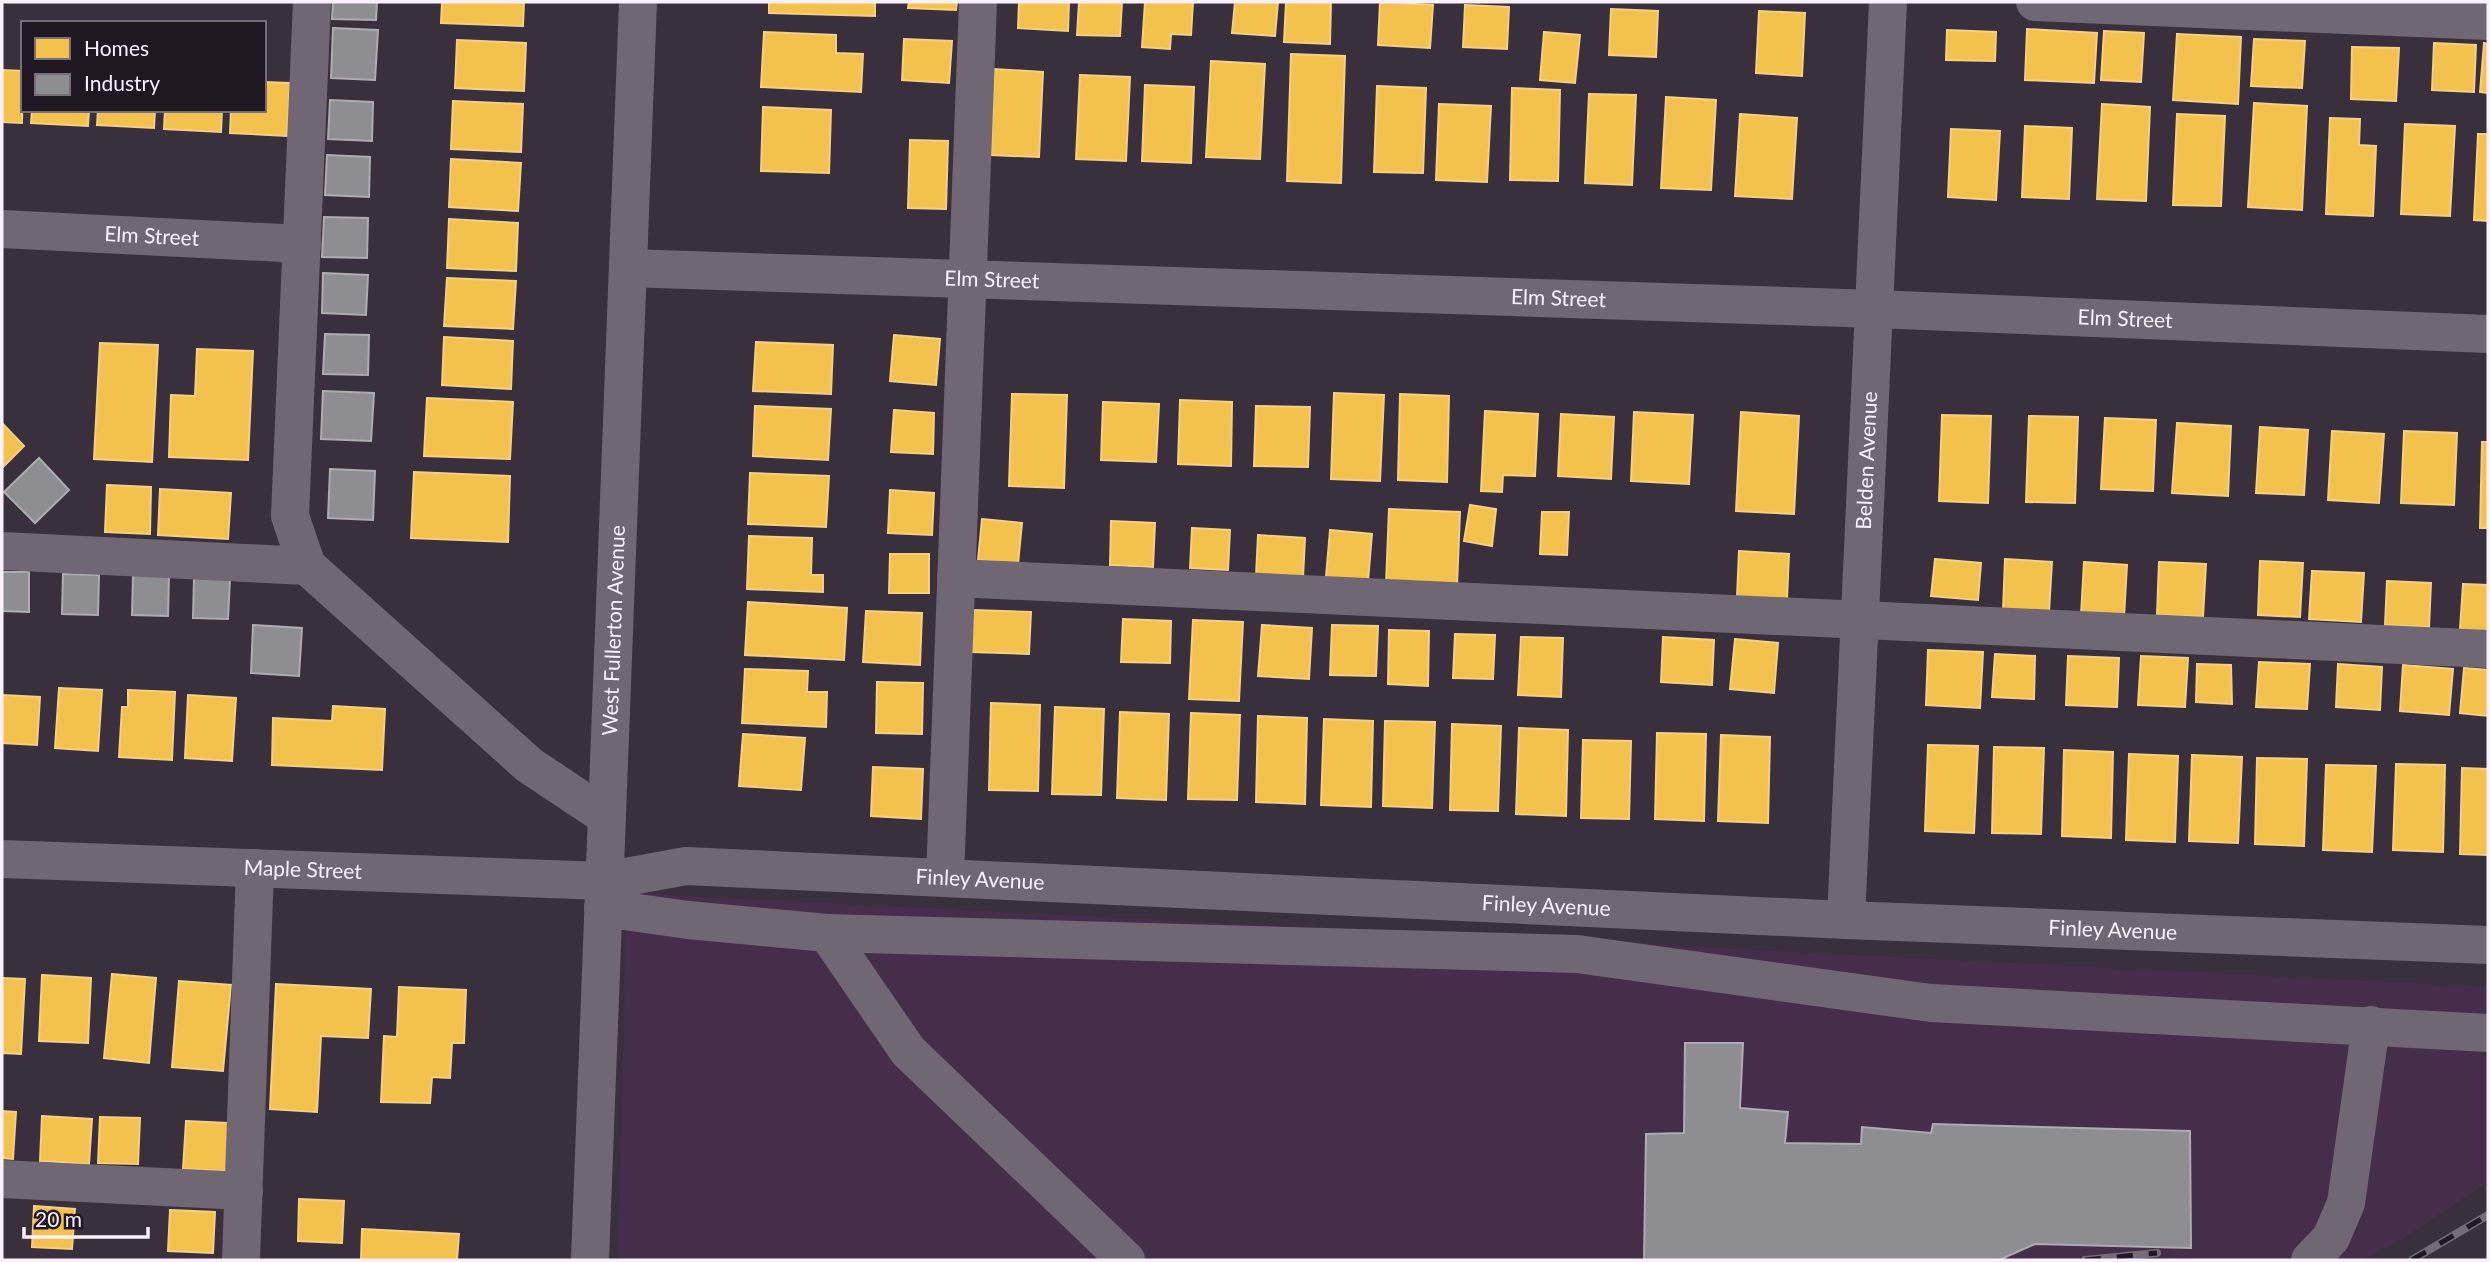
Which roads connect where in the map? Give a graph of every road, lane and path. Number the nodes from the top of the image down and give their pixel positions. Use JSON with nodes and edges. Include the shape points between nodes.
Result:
{"nodes":[{"id":1,"x":312,"y":2,"type":"edge"},
{"id":2,"x":638,"y":2,"type":"edge"},
{"id":3,"x":978,"y":2,"type":"edge"},
{"id":4,"x":1888,"y":2,"type":"edge"},
{"id":5,"x":2035,"y":2,"type":"edge"},
{"id":6,"x":2488,"y":21,"type":"edge"},
{"id":7,"x":2,"y":229,"type":"edge"},
{"id":8,"x":302,"y":244,"type":"junction"},
{"id":9,"x":628,"y":268,"type":"junction"},
{"id":10,"x":967,"y":279,"type":"junction"},
{"id":11,"x":1875,"y":309,"type":"junction"},
{"id":12,"x":2488,"y":334,"type":"edge"},
{"id":13,"x":2,"y":551,"type":"edge"},
{"id":14,"x":307,"y":566,"type":"junction"},
{"id":15,"x":956,"y":578,"type":"junction"},
{"id":16,"x":1860,"y":620,"type":"junction"},
{"id":17,"x":2488,"y":649,"type":"edge"},
{"id":18,"x":607,"y":817,"type":"junction"},
{"id":19,"x":2,"y":859,"type":"edge"},
{"id":20,"x":255,"y":868,"type":"junction"},
{"id":21,"x":945,"y":877,"type":"junction"},
{"id":22,"x":604,"y":895,"type":"junction"},
{"id":23,"x":1846,"y":920,"type":"junction"},
{"id":24,"x":827,"y":933,"type":"junction"},
{"id":25,"x":2488,"y":945,"type":"edge"},
{"id":26,"x":2371,"y":1026,"type":"junction"},
{"id":27,"x":2488,"y":1033,"type":"edge"},
{"id":28,"x":2,"y":1180,"type":"edge"},
{"id":29,"x":244,"y":1191,"type":"junction"},
{"id":30,"x":242,"y":1260,"type":"edge"},
{"id":31,"x":590,"y":1260,"type":"edge"},
{"id":32,"x":596,"y":1260,"type":"edge"},
{"id":33,"x":1126,"y":1260,"type":"edge"},
{"id":34,"x":2310,"y":1260,"type":"edge"}],
"edges":[{"from":1,"to":8,"type":"street"},
{"from":2,"to":9,"type":"street","name":"West Fullerton Avenue"},
{"from":3,"to":10,"type":"street"},
{"from":4,"to":11,"type":"street","name":"Belden Avenue"},
{"from":5,"to":6,"type":"street"},
{"from":7,"to":8,"type":"street","name":"Elm Street"},
{"from":8,"to":14,"type":"street","via":[[290,516]]},
{"from":9,"to":10,"type":"street","name":"Elm Street"},
{"from":9,"to":18,"type":"street","name":"West Fullerton Avenue"},
{"from":10,"to":11,"type":"street","name":"Elm Street"},
{"from":10,"to":15,"type":"street"},
{"from":11,"to":12,"type":"street","name":"Elm Street"},
{"from":11,"to":16,"type":"street","name":"Belden Avenue"},
{"from":13,"to":14,"type":"street"},
{"from":14,"to":18,"type":"street","via":[[529,765]]},
{"from":15,"to":16,"type":"street"},
{"from":15,"to":21,"type":"street"},
{"from":16,"to":17,"type":"street"},
{"from":16,"to":23,"type":"street","name":"Belden Avenue"},
{"from":18,"to":22,"type":"street","name":"West Fullerton Avenue"},
{"from":19,"to":20,"type":"street","name":"Maple Street"},
{"from":20,"to":22,"type":"street","name":"Maple Street"},
{"from":20,"to":29,"type":"street"},
{"from":21,"to":22,"type":"street","name":"Finley Avenue","via":[[686,866]]},
{"from":21,"to":23,"type":"street","name":"Finley Avenue"},
{"from":22,"to":24,"type":"street","via":[[688,920]]},
{"from":22,"to":31,"type":"street","name":"West Fullerton Avenue"},
{"from":23,"to":25,"type":"street","name":"Finley Avenue"},
{"from":24,"to":26,"type":"street","via":[[1577,954],[1931,1003]]},
{"from":24,"to":33,"type":"street","via":[[908,1051]]},
{"from":26,"to":27,"type":"street"},
{"from":26,"to":34,"type":"street","via":[[2346,1203],[2332,1238]]},
{"from":28,"to":29,"type":"street"},
{"from":29,"to":30,"type":"street"},
{"from":31,"to":32,"type":"street"}]}
